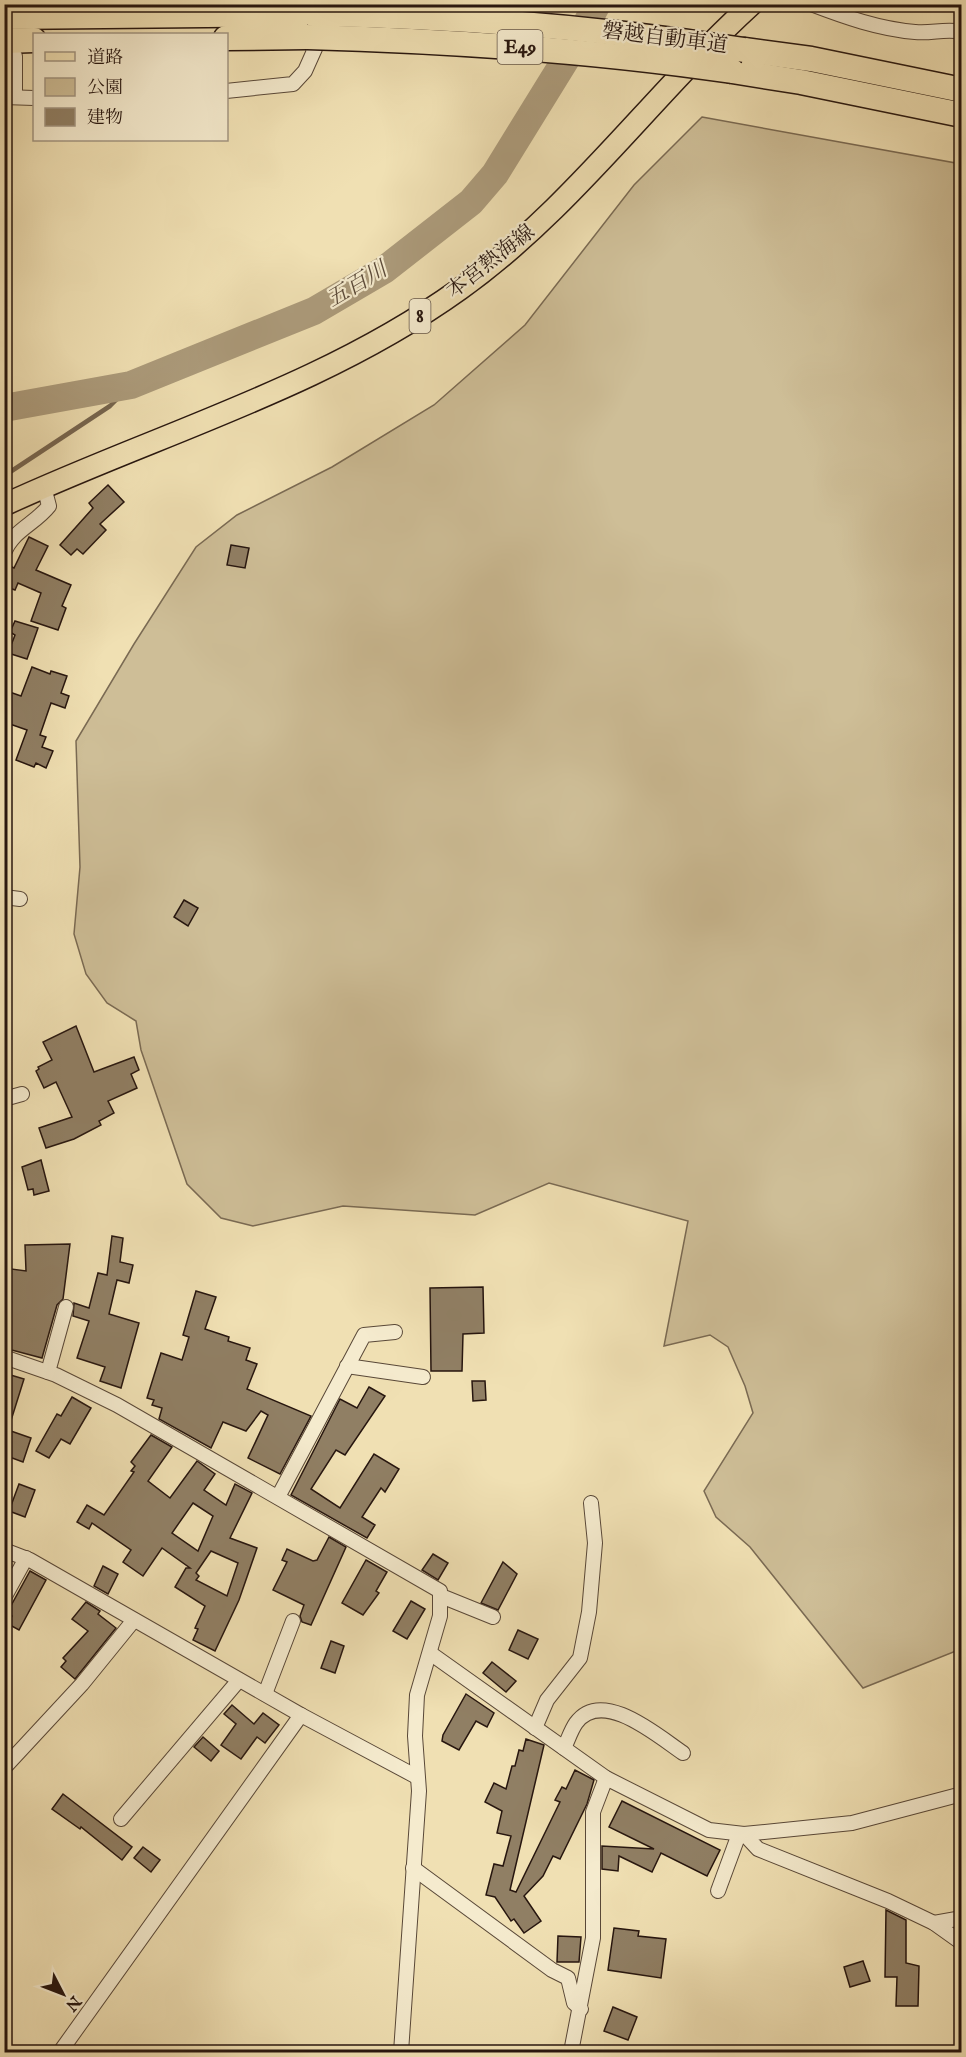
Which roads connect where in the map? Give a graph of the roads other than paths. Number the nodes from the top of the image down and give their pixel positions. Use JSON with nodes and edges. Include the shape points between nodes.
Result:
{"nodes":[{"id":1,"x":752,"y":4,"type":"edge"},
{"id":2,"x":811,"y":4,"type":"edge"},
{"id":3,"x":4,"y":17,"type":"edge"},
{"id":4,"x":318,"y":18,"type":"edge"},
{"id":5,"x":962,"y":32,"type":"edge"},
{"id":6,"x":228,"y":38,"type":"edge"},
{"id":7,"x":33,"y":40,"type":"edge"},
{"id":8,"x":10,"y":49,"type":"edge"},
{"id":9,"x":962,"y":90,"type":"edge"},
{"id":10,"x":228,"y":91,"type":"edge"},
{"id":11,"x":10,"y":96,"type":"edge"},
{"id":12,"x":33,"y":98,"type":"edge"},
{"id":13,"x":962,"y":115,"type":"edge"},
{"id":14,"x":44,"y":487,"type":"junction"},
{"id":15,"x":4,"y":506,"type":"edge"},
{"id":16,"x":4,"y":553,"type":"edge"},
{"id":17,"x":4,"y":897,"type":"edge"},
{"id":18,"x":20,"y":899,"type":"dead end"},
{"id":19,"x":22,"y":1094,"type":"dead end"},
{"id":20,"x":4,"y":1099,"type":"edge"},
{"id":21,"x":66,"y":1307,"type":"dead end"},
{"id":22,"x":395,"y":1332,"type":"dead end"},
{"id":23,"x":4,"y":1358,"type":"edge"},
{"id":24,"x":347,"y":1366,"type":"junction"},
{"id":25,"x":48,"y":1372,"type":"junction"},
{"id":26,"x":423,"y":1377,"type":"dead end"},
{"id":27,"x":278,"y":1497,"type":"junction"},
{"id":28,"x":591,"y":1503,"type":"dead end"},
{"id":29,"x":4,"y":1550,"type":"edge"},
{"id":30,"x":26,"y":1558,"type":"junction"},
{"id":31,"x":441,"y":1596,"type":"junction"},
{"id":32,"x":4,"y":1598,"type":"edge"},
{"id":33,"x":493,"y":1617,"type":"dead end"},
{"id":34,"x":134,"y":1620,"type":"junction"},
{"id":35,"x":293,"y":1621,"type":"dead end"},
{"id":36,"x":430,"y":1653,"type":"junction"},
{"id":37,"x":239,"y":1680,"type":"junction"},
{"id":38,"x":265,"y":1694,"type":"junction"},
{"id":39,"x":301,"y":1715,"type":"junction"},
{"id":40,"x":535,"y":1728,"type":"junction"},
{"id":41,"x":564,"y":1748,"type":"junction"},
{"id":42,"x":684,"y":1753,"type":"dead end"},
{"id":43,"x":4,"y":1768,"type":"edge"},
{"id":44,"x":417,"y":1777,"type":"junction"},
{"id":45,"x":606,"y":1778,"type":"junction"},
{"id":46,"x":962,"y":1794,"type":"edge"},
{"id":47,"x":121,"y":1819,"type":"dead end"},
{"id":48,"x":742,"y":1834,"type":"junction"},
{"id":49,"x":413,"y":1868,"type":"junction"},
{"id":50,"x":718,"y":1891,"type":"dead end"},
{"id":51,"x":962,"y":1918,"type":"edge"},
{"id":52,"x":934,"y":1923,"type":"junction"},
{"id":53,"x":962,"y":1943,"type":"edge"},
{"id":54,"x":581,"y":2009,"type":"junction"},
{"id":55,"x":60,"y":2052,"type":"edge"},
{"id":56,"x":401,"y":2052,"type":"edge"},
{"id":57,"x":571,"y":2052,"type":"edge"}],
"edges":[{"from":1,"to":14,"type":"main road","name":"本宮熱海線","number":"8","via":[[668,87],[564,201],[460,289],[312,376]]},
{"from":2,"to":5,"type":"street","via":[[874,26],[917,33],[951,29]]},
{"from":3,"to":4,"type":"highway","name":"磐越自動車道","number":"E49"},
{"from":4,"to":6,"type":"highway","name":"磐越自動車道","number":"E49"},
{"from":4,"to":9,"type":"highway","name":"磐越自動車道","number":"E49","bridge":true,"via":[[408,15],[648,35],[811,59]]},
{"from":4,"to":10,"type":"street","via":[[305,71],[294,84]]},
{"from":4,"to":13,"type":"highway","name":"磐越自動車道","number":"E49","bridge":true,"via":[[415,40],[544,48],[732,71]]},
{"from":7,"to":8,"type":"highway"},
{"from":8,"to":11,"type":"street"},
{"from":11,"to":12,"type":"street"},
{"from":14,"to":15,"type":"main road","name":"本宮熱海線","number":"8"},
{"from":14,"to":16,"type":"street","via":[[49,506],[15,534]]},
{"from":17,"to":18,"type":"street"},
{"from":19,"to":20,"type":"street"},
{"from":21,"to":25,"type":"street"},
{"from":22,"to":24,"type":"street","via":[[364,1335]]},
{"from":23,"to":25,"type":"street"},
{"from":24,"to":26,"type":"street"},
{"from":24,"to":27,"type":"street"},
{"from":25,"to":27,"type":"street","via":[[117,1405]]},
{"from":27,"to":31,"type":"street","via":[[435,1587]]},
{"from":28,"to":40,"type":"street","via":[[595,1543],[580,1658],[547,1700]]},
{"from":29,"to":30,"type":"street"},
{"from":30,"to":32,"type":"street"},
{"from":30,"to":34,"type":"street"},
{"from":31,"to":33,"type":"street"},
{"from":31,"to":36,"type":"street"},
{"from":34,"to":37,"type":"street"},
{"from":34,"to":43,"type":"street","via":[[82,1684]]},
{"from":35,"to":38,"type":"street"},
{"from":36,"to":40,"type":"street"},
{"from":36,"to":44,"type":"street","via":[[417,1695]]},
{"from":37,"to":38,"type":"street"},
{"from":37,"to":47,"type":"street"},
{"from":38,"to":39,"type":"street"},
{"from":39,"to":44,"type":"street"},
{"from":39,"to":55,"type":"street"},
{"from":40,"to":41,"type":"street"},
{"from":41,"to":42,"type":"street","via":[[585,1714],[605,1710],[631,1719]]},
{"from":41,"to":45,"type":"street"},
{"from":44,"to":49,"type":"street"},
{"from":45,"to":48,"type":"street","via":[[709,1830]]},
{"from":45,"to":54,"type":"street","via":[[593,1812],[593,1938]]},
{"from":46,"to":48,"type":"street","via":[[852,1823]]},
{"from":48,"to":50,"type":"street"},
{"from":48,"to":52,"type":"street","via":[[758,1849]]},
{"from":49,"to":54,"type":"street","via":[[568,1978],[574,2003]]},
{"from":49,"to":56,"type":"street"},
{"from":51,"to":52,"type":"street"},
{"from":52,"to":53,"type":"street"},
{"from":54,"to":57,"type":"street"}]}
